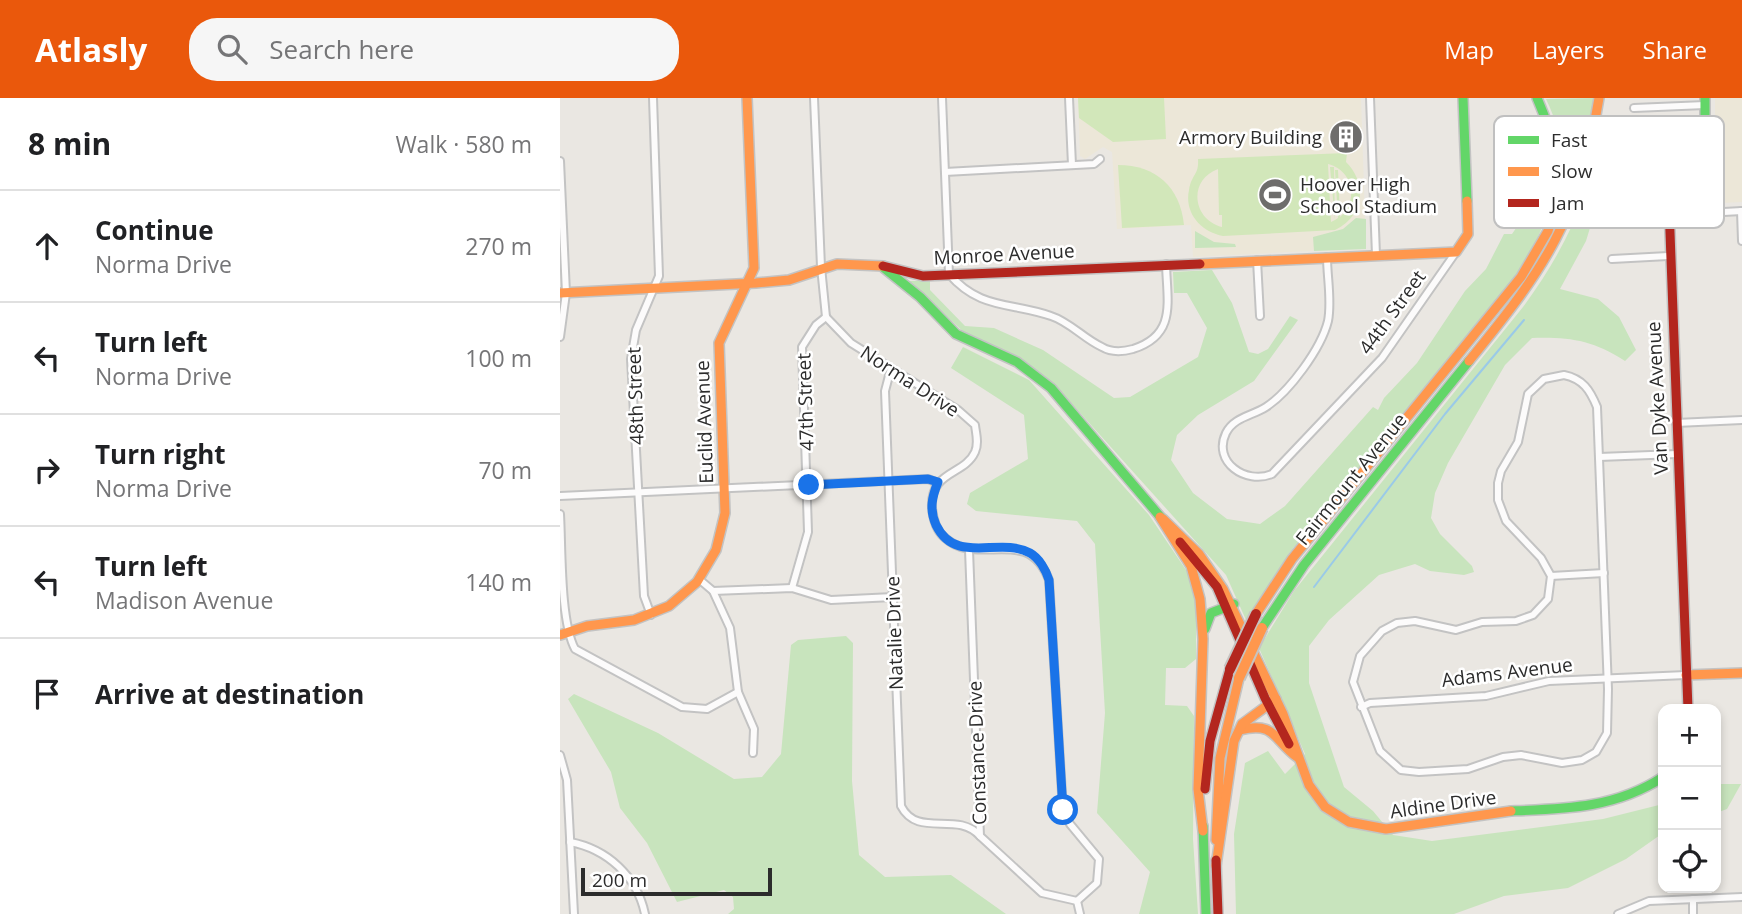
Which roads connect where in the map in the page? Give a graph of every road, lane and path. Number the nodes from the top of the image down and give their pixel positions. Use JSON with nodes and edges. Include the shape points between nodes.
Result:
{"nodes":[{"id":1,"x":653,"y":98,"type":"edge"},
{"id":2,"x":747,"y":98,"type":"edge"},
{"id":3,"x":814,"y":98,"type":"edge"},
{"id":4,"x":942,"y":98,"type":"edge"},
{"id":5,"x":1069,"y":98,"type":"edge"},
{"id":6,"x":1370,"y":98,"type":"edge"},
{"id":7,"x":1463,"y":98,"type":"edge"},
{"id":8,"x":1537,"y":98,"type":"edge"},
{"id":9,"x":1599,"y":98,"type":"edge"},
{"id":10,"x":1705,"y":101,"type":"edge"},
{"id":11,"x":1634,"y":107,"type":"dead end"},
{"id":12,"x":1545,"y":116,"type":"edge"},
{"id":13,"x":1596,"y":116,"type":"edge"},
{"id":14,"x":1100,"y":159,"type":"dead end"},
{"id":15,"x":560,"y":161,"type":"edge"},
{"id":16,"x":1072,"y":165,"type":"junction"},
{"id":17,"x":945,"y":172,"type":"junction"},
{"id":18,"x":1741,"y":211,"type":"edge"},
{"id":19,"x":1549,"y":228,"type":"edge"},
{"id":20,"x":1563,"y":228,"type":"edge"},
{"id":21,"x":1668,"y":228,"type":"edge"},
{"id":22,"x":1742,"y":241,"type":"edge"},
{"id":23,"x":1456,"y":252,"type":"junction"},
{"id":24,"x":1376,"y":255,"type":"junction"},
{"id":25,"x":1668,"y":256,"type":"junction"},
{"id":26,"x":1327,"y":257,"type":"junction"},
{"id":27,"x":1612,"y":259,"type":"dead end"},
{"id":28,"x":1257,"y":260,"type":"junction"},
{"id":29,"x":1166,"y":264,"type":"junction"},
{"id":30,"x":821,"y":267,"type":"junction"},
{"id":31,"x":884,"y":268,"type":"junction"},
{"id":32,"x":949,"y":274,"type":"junction"},
{"id":33,"x":749,"y":283,"type":"junction"},
{"id":34,"x":653,"y":289,"type":"junction"},
{"id":35,"x":563,"y":293,"type":"edge"},
{"id":36,"x":1260,"y":316,"type":"dead end"},
{"id":37,"x":826,"y":317,"type":"junction"},
{"id":38,"x":560,"y":337,"type":"edge"},
{"id":39,"x":891,"y":368,"type":"junction"},
{"id":40,"x":1742,"y":420,"type":"edge"},
{"id":41,"x":1676,"y":423,"type":"junction"},
{"id":42,"x":1677,"y":454,"type":"junction"},
{"id":43,"x":1599,"y":457,"type":"junction"},
{"id":44,"x":888,"y":481,"type":"junction"},
{"id":45,"x":938,"y":482,"type":"junction"},
{"id":46,"x":809,"y":485,"type":"junction"},
{"id":47,"x":724,"y":489,"type":"junction"},
{"id":48,"x":639,"y":492,"type":"junction"},
{"id":49,"x":560,"y":496,"type":"edge"},
{"id":50,"x":560,"y":514,"type":"edge"},
{"id":51,"x":1160,"y":517,"type":"junction"},
{"id":52,"x":969,"y":550,"type":"junction"},
{"id":53,"x":1604,"y":573,"type":"junction"},
{"id":54,"x":1551,"y":576,"type":"junction"},
{"id":55,"x":700,"y":580,"type":"junction"},
{"id":56,"x":792,"y":588,"type":"junction"},
{"id":57,"x":713,"y":591,"type":"junction"},
{"id":58,"x":893,"y":597,"type":"junction"},
{"id":59,"x":1230,"y":605,"type":"junction"},
{"id":60,"x":651,"y":615,"type":"junction"},
{"id":61,"x":564,"y":633,"type":"edge"},
{"id":62,"x":1203,"y":639,"type":"junction"},
{"id":63,"x":1742,"y":673,"type":"edge"},
{"id":64,"x":1686,"y":675,"type":"junction"},
{"id":65,"x":1608,"y":678,"type":"junction"},
{"id":66,"x":738,"y":692,"type":"junction"},
{"id":67,"x":1272,"y":702,"type":"junction"},
{"id":68,"x":1688,"y":704,"type":"edge"},
{"id":69,"x":1361,"y":707,"type":"junction"},
{"id":70,"x":1240,"y":730,"type":"junction"},
{"id":71,"x":753,"y":753,"type":"dead end"},
{"id":72,"x":560,"y":755,"type":"edge"},
{"id":73,"x":1297,"y":757,"type":"junction"},
{"id":74,"x":1658,"y":780,"type":"edge"},
{"id":75,"x":1203,"y":831,"type":"junction"},
{"id":76,"x":981,"y":836,"type":"junction"},
{"id":77,"x":570,"y":842,"type":"junction"},
{"id":78,"x":1216,"y":866,"type":"junction"},
{"id":79,"x":1742,"y":897,"type":"edge"},
{"id":80,"x":1692,"y":899,"type":"junction"},
{"id":81,"x":1077,"y":901,"type":"junction"},
{"id":82,"x":574,"y":914,"type":"edge"},
{"id":83,"x":645,"y":914,"type":"edge"},
{"id":84,"x":1080,"y":914,"type":"edge"},
{"id":85,"x":1206,"y":914,"type":"edge"},
{"id":86,"x":1218,"y":914,"type":"edge"},
{"id":87,"x":1618,"y":914,"type":"edge"},
{"id":88,"x":1693,"y":914,"type":"edge"}],
"edges":[{"from":1,"to":34,"type":"street","name":"48th Street","via":[[660,253]]},
{"from":2,"to":33,"type":"main road","name":"Euclid Avenue","via":[[754,268]]},
{"from":3,"to":30,"type":"street"},
{"from":4,"to":17,"type":"street"},
{"from":5,"to":16,"type":"street"},
{"from":6,"to":24,"type":"street"},
{"from":7,"to":23,"type":"main road","name":"44th Street","via":[[1468,234]]},
{"from":8,"to":12,"type":"main road","name":"Fairmount Avenue","bridge":true},
{"from":9,"to":13,"type":"main road","name":"Fairmount Avenue","bridge":true},
{"from":10,"to":11,"type":"street"},
{"from":14,"to":16,"type":"street","via":[[1094,164]]},
{"from":15,"to":35,"type":"street"},
{"from":16,"to":17,"type":"street"},
{"from":17,"to":32,"type":"street"},
{"from":18,"to":22,"type":"street"},
{"from":19,"to":75,"type":"main road","name":"Fairmount Avenue","bridge":true,"via":[[1521,277],[1292,559],[1256,614],[1230,669],[1210,741]]},
{"from":20,"to":78,"type":"main road","name":"Fairmount Avenue","bridge":true,"via":[[1527,290],[1304,565],[1262,628],[1239,678],[1222,740]]},
{"from":21,"to":25,"type":"main road","name":"Van Dyke Avenue"},
{"from":23,"to":24,"type":"main road","name":"Monroe Avenue"},
{"from":23,"to":26,"type":"street","name":"44th Street","via":[[1382,358],[1277,470],[1252,478],[1233,469],[1224,452],[1225,434],[1280,397],[1323,334],[1328,312]]},
{"from":24,"to":26,"type":"main road","name":"Monroe Avenue"},
{"from":25,"to":27,"type":"street"},
{"from":25,"to":41,"type":"main road","name":"Van Dyke Avenue"},
{"from":26,"to":28,"type":"main road","name":"Monroe Avenue"},
{"from":28,"to":29,"type":"main road","name":"Monroe Avenue"},
{"from":28,"to":36,"type":"street"},
{"from":29,"to":32,"type":"main road","name":"Monroe Avenue"},
{"from":29,"to":32,"type":"street","via":[[1168,316],[1164,326],[1155,339],[1121,352],[1098,346],[1051,316],[973,296]]},
{"from":30,"to":31,"type":"main road","name":"Monroe Avenue","via":[[863,262]]},
{"from":30,"to":33,"type":"main road","name":"Monroe Avenue","via":[[786,281]]},
{"from":30,"to":37,"type":"street"},
{"from":31,"to":32,"type":"main road","name":"Monroe Avenue"},
{"from":31,"to":51,"type":"main road","name":"Aldine Drive","via":[[956,334],[1017,362],[1051,388]]},
{"from":33,"to":34,"type":"main road","name":"Monroe Avenue"},
{"from":33,"to":47,"type":"main road","name":"Euclid Avenue","via":[[727,318],[719,343]]},
{"from":34,"to":35,"type":"main road","name":"Monroe Avenue"},
{"from":34,"to":48,"type":"street","name":"48th Street","via":[[636,330],[631,359]]},
{"from":35,"to":38,"type":"street"},
{"from":37,"to":39,"type":"street","name":"Norma Drive","via":[[851,343]]},
{"from":37,"to":46,"type":"street","name":"47th Street","via":[[802,347]]},
{"from":39,"to":44,"type":"street","name":"Natalie Drive","via":[[885,391]]},
{"from":39,"to":45,"type":"street","name":"Norma Drive","via":[[975,425],[978,443],[974,454]]},
{"from":40,"to":41,"type":"street"},
{"from":41,"to":42,"type":"main road","name":"Van Dyke Avenue"},
{"from":42,"to":43,"type":"street"},
{"from":42,"to":64,"type":"main road","name":"Van Dyke Avenue"},
{"from":43,"to":53,"type":"street"},
{"from":43,"to":54,"type":"street","via":[[1597,407],[1592,395],[1581,382],[1564,375],[1544,379],[1528,394],[1522,429],[1498,483],[1498,500],[1506,521],[1541,558]]},
{"from":44,"to":45,"type":"street"},
{"from":44,"to":46,"type":"street"},
{"from":44,"to":58,"type":"street","name":"Natalie Drive"},
{"from":45,"to":52,"type":"street","via":[[932,517],[941,534]]},
{"from":46,"to":47,"type":"street"},
{"from":46,"to":56,"type":"street","name":"47th Street","via":[[808,531]]},
{"from":47,"to":48,"type":"street"},
{"from":47,"to":55,"type":"main road","name":"Euclid Avenue","via":[[720,541]]},
{"from":48,"to":49,"type":"street"},
{"from":48,"to":60,"type":"street","name":"48th Street","via":[[644,596]]},
{"from":50,"to":61,"type":"street"},
{"from":51,"to":59,"type":"main road","name":"Aldine Drive","via":[[1210,566]]},
{"from":51,"to":62,"type":"main road","via":[[1196,578]]},
{"from":52,"to":76,"type":"street","name":"Constance Drive"},
{"from":52,"to":81,"type":"street","via":[[1015,548],[1031,553],[1049,580],[1063,810],[1099,859],[1097,883]]},
{"from":53,"to":54,"type":"street"},
{"from":53,"to":65,"type":"street"},
{"from":54,"to":69,"type":"street","via":[[1548,599],[1541,610],[1525,619],[1482,622],[1456,631],[1415,621],[1388,626],[1356,664],[1353,682]]},
{"from":55,"to":57,"type":"street"},
{"from":55,"to":60,"type":"main road"},
{"from":56,"to":57,"type":"street"},
{"from":56,"to":58,"type":"street","via":[[831,600]]},
{"from":57,"to":66,"type":"street","via":[[730,628]]},
{"from":58,"to":76,"type":"street","name":"Natalie Drive","via":[[901,806],[906,817],[917,823],[965,825]]},
{"from":59,"to":62,"type":"main road","via":[[1208,617]]},
{"from":59,"to":67,"type":"main road","name":"Aldine Drive"},
{"from":60,"to":61,"type":"main road"},
{"from":61,"to":66,"type":"street","via":[[582,655],[682,707],[707,709]]},
{"from":62,"to":75,"type":"main road","via":[[1198,789]]},
{"from":63,"to":64,"type":"main road","name":"Adams Avenue"},
{"from":64,"to":65,"type":"street","name":"Adams Avenue"},
{"from":64,"to":68,"type":"main road","name":"Van Dyke Avenue"},
{"from":65,"to":69,"type":"street","name":"Adams Avenue","via":[[1549,681],[1486,696]]},
{"from":65,"to":69,"type":"street","via":[[1608,723],[1602,744],[1582,760],[1570,763],[1521,755],[1468,769],[1401,770],[1380,751]]},
{"from":66,"to":71,"type":"street","via":[[754,729]]},
{"from":67,"to":70,"type":"main road"},
{"from":67,"to":73,"type":"main road","name":"Aldine Drive"},
{"from":70,"to":73,"type":"main road","via":[[1268,727]]},
{"from":70,"to":78,"type":"main road","via":[[1232,746]]},
{"from":72,"to":77,"type":"street","via":[[567,780]]},
{"from":73,"to":74,"type":"main road","name":"Aldine Drive","via":[[1308,784],[1333,813],[1348,822],[1385,830],[1426,827],[1494,812],[1577,809],[1641,791]]},
{"from":75,"to":85,"type":"main road","name":"Fairmount Avenue"},
{"from":76,"to":81,"type":"street","name":"Constance Drive","via":[[1042,893]]},
{"from":77,"to":82,"type":"street"},
{"from":77,"to":83,"type":"street","via":[[602,851],[633,883]]},
{"from":78,"to":86,"type":"main road","name":"Fairmount Avenue"},
{"from":79,"to":80,"type":"street"},
{"from":80,"to":87,"type":"street","via":[[1649,901]]},
{"from":80,"to":88,"type":"street"},
{"from":81,"to":84,"type":"street"}]}
